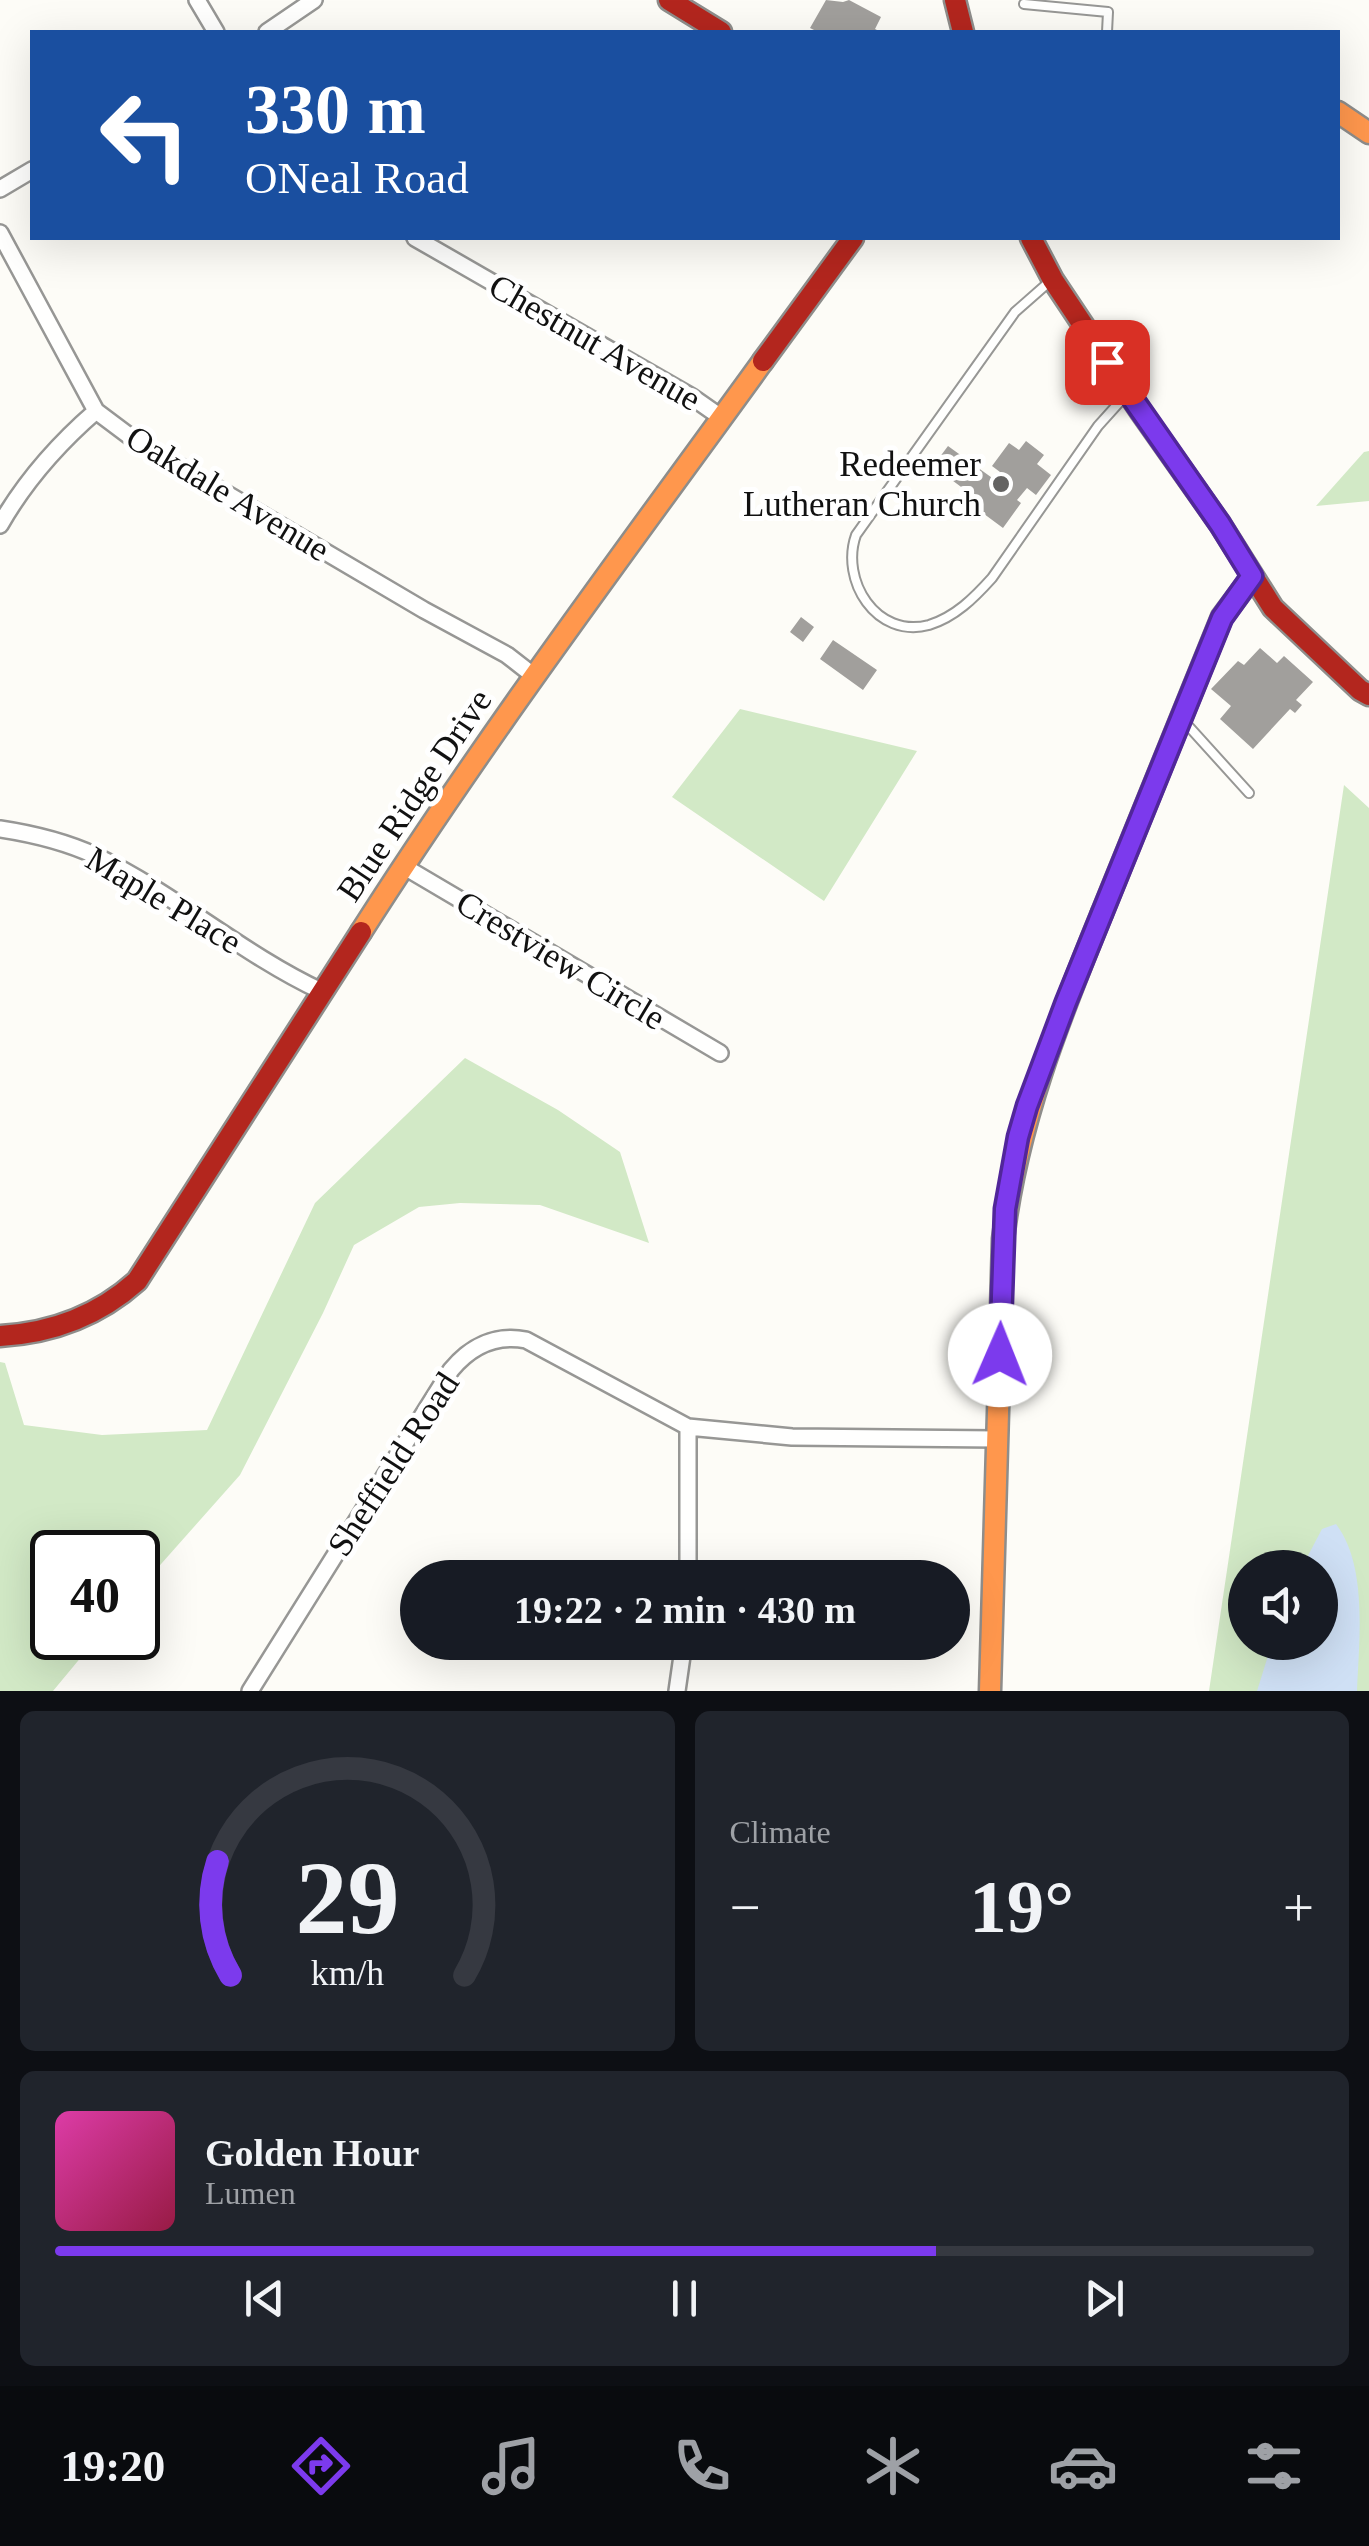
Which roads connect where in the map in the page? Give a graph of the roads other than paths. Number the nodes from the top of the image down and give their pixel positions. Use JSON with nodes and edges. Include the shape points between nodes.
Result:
{"nodes":[{"id":1,"x":197,"y":0,"type":"edge"},
{"id":2,"x":314,"y":0,"type":"edge"},
{"id":3,"x":669,"y":0,"type":"edge"},
{"id":4,"x":955,"y":0,"type":"edge"},
{"id":5,"x":1024,"y":4,"type":"dead end"},
{"id":6,"x":215,"y":30,"type":"edge"},
{"id":7,"x":270,"y":30,"type":"edge"},
{"id":8,"x":718,"y":30,"type":"edge"},
{"id":9,"x":962,"y":30,"type":"edge"},
{"id":10,"x":1107,"y":30,"type":"edge"},
{"id":11,"x":1340,"y":113,"type":"edge"},
{"id":12,"x":1365,"y":125,"type":"edge"},
{"id":13,"x":30,"y":171,"type":"edge"},
{"id":14,"x":0,"y":188,"type":"edge"},
{"id":15,"x":0,"y":233,"type":"edge"},
{"id":16,"x":418,"y":240,"type":"edge"},
{"id":17,"x":852,"y":240,"type":"edge"},
{"id":18,"x":1032,"y":240,"type":"edge"},
{"id":19,"x":1053,"y":280,"type":"junction"},
{"id":20,"x":1128,"y":392,"type":"junction"},
{"id":21,"x":96,"y":411,"type":"junction"},
{"id":22,"x":722,"y":418,"type":"junction"},
{"id":23,"x":0,"y":526,"type":"edge"},
{"id":24,"x":1252,"y":576,"type":"junction"},
{"id":25,"x":534,"y":676,"type":"junction"},
{"id":26,"x":1369,"y":695,"type":"edge"},
{"id":27,"x":1181,"y":718,"type":"junction"},
{"id":28,"x":1250,"y":793,"type":"dead end"},
{"id":29,"x":0,"y":829,"type":"edge"},
{"id":30,"x":403,"y":866,"type":"junction"},
{"id":31,"x":321,"y":992,"type":"junction"},
{"id":32,"x":720,"y":1053,"type":"dead end"},
{"id":33,"x":0,"y":1336,"type":"edge"},
{"id":34,"x":688,"y":1426,"type":"junction"},
{"id":35,"x":996,"y":1439,"type":"junction"},
{"id":36,"x":688,"y":1560,"type":"edge"},
{"id":37,"x":681,"y":1660,"type":"edge"},
{"id":38,"x":250,"y":1691,"type":"edge"},
{"id":39,"x":677,"y":1691,"type":"edge"},
{"id":40,"x":990,"y":1691,"type":"edge"}],
"edges":[{"from":1,"to":6,"type":"street"},
{"from":2,"to":7,"type":"street"},
{"from":3,"to":8,"type":"street"},
{"from":4,"to":9,"type":"street"},
{"from":5,"to":10,"type":"lane","via":[[1108,12]]},
{"from":11,"to":12,"type":"street"},
{"from":13,"to":14,"type":"street"},
{"from":15,"to":21,"type":"street","name":"Oakdale Avenue"},
{"from":16,"to":22,"type":"street","name":"Chestnut Avenue"},
{"from":17,"to":22,"type":"street","name":"Blue Ridge Drive"},
{"from":18,"to":19,"type":"street"},
{"from":19,"to":20,"type":"street"},
{"from":19,"to":20,"type":"lane","via":[[1015,312],[856,535],[852,566],[866,602],[879,616],[915,628],[976,597]]},
{"from":20,"to":24,"type":"street"},
{"from":21,"to":23,"type":"street","via":[[28,484]]},
{"from":21,"to":25,"type":"street","name":"Oakdale Avenue"},
{"from":22,"to":25,"type":"street","name":"Blue Ridge Drive"},
{"from":24,"to":26,"type":"street","via":[[1285,621]]},
{"from":24,"to":27,"type":"street","via":[[1222,618]]},
{"from":25,"to":30,"type":"street","name":"Blue Ridge Drive"},
{"from":27,"to":28,"type":"lane"},
{"from":27,"to":35,"type":"street","via":[[1018,1137],[1002,1238]]},
{"from":29,"to":31,"type":"street","name":"Maple Place","via":[[97,856]]},
{"from":30,"to":31,"type":"street","name":"Blue Ridge Drive"},
{"from":30,"to":32,"type":"street","name":"Crestview Circle"},
{"from":31,"to":33,"type":"street","name":"Blue Ridge Drive","via":[[137,1281],[99,1310],[38,1332]]},
{"from":34,"to":35,"type":"street","name":"Sheffield Road","via":[[792,1437]]},
{"from":34,"to":36,"type":"street"},
{"from":34,"to":38,"type":"street","name":"Sheffield Road","via":[[526,1340],[478,1346],[451,1370]]},
{"from":35,"to":40,"type":"street"},
{"from":37,"to":39,"type":"street"}]}
